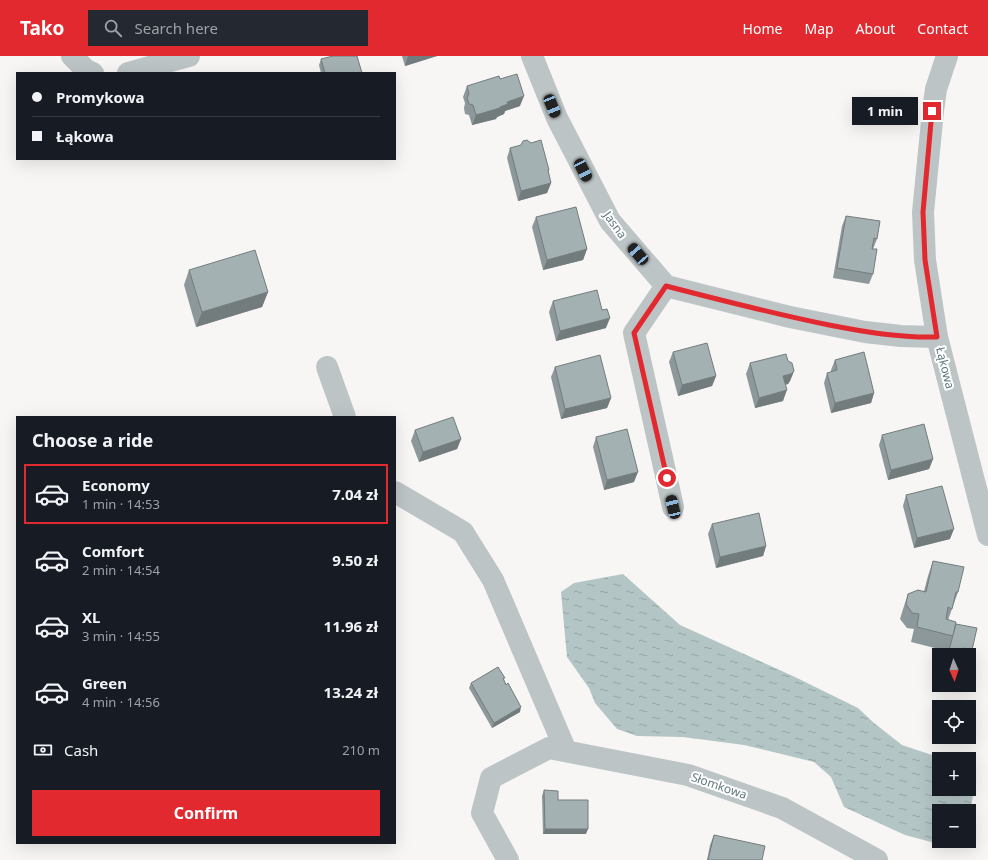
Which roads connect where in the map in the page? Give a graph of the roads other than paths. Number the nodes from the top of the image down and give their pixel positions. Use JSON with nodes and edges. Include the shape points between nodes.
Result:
{"nodes":[{"id":1,"x":72,"y":56,"type":"edge"},
{"id":2,"x":189,"y":56,"type":"edge"},
{"id":3,"x":532,"y":56,"type":"edge"},
{"id":4,"x":947,"y":56,"type":"edge"},
{"id":5,"x":91,"y":72,"type":"edge"},
{"id":6,"x":132,"y":72,"type":"edge"},
{"id":7,"x":666,"y":286,"type":"junction"},
{"id":8,"x":937,"y":337,"type":"junction"},
{"id":9,"x":327,"y":367,"type":"dead end"},
{"id":10,"x":345,"y":416,"type":"edge"},
{"id":11,"x":396,"y":493,"type":"edge"},
{"id":12,"x":673,"y":507,"type":"dead end"},
{"id":13,"x":988,"y":535,"type":"edge"},
{"id":14,"x":558,"y":749,"type":"junction"},
{"id":15,"x":508,"y":860,"type":"edge"},
{"id":16,"x":876,"y":860,"type":"edge"}],
"edges":[{"from":1,"to":5,"type":"street"},
{"from":2,"to":6,"type":"street"},
{"from":3,"to":7,"type":"street","name":"Jasna","via":[[556,118],[610,221]]},
{"from":4,"to":8,"type":"street","name":"Łąkowa","via":[[932,111],[923,212],[925,260]]},
{"from":7,"to":8,"type":"street","via":[[857,331]]},
{"from":7,"to":12,"type":"street","via":[[634,333]]},
{"from":8,"to":13,"type":"street","name":"Łąkowa"},
{"from":9,"to":10,"type":"street"},
{"from":11,"to":14,"type":"street","via":[[463,532],[493,580]]},
{"from":14,"to":15,"type":"street","via":[[491,778],[482,813]]},
{"from":14,"to":16,"type":"street","name":"Słomkowa","via":[[688,775],[782,808]]}]}
